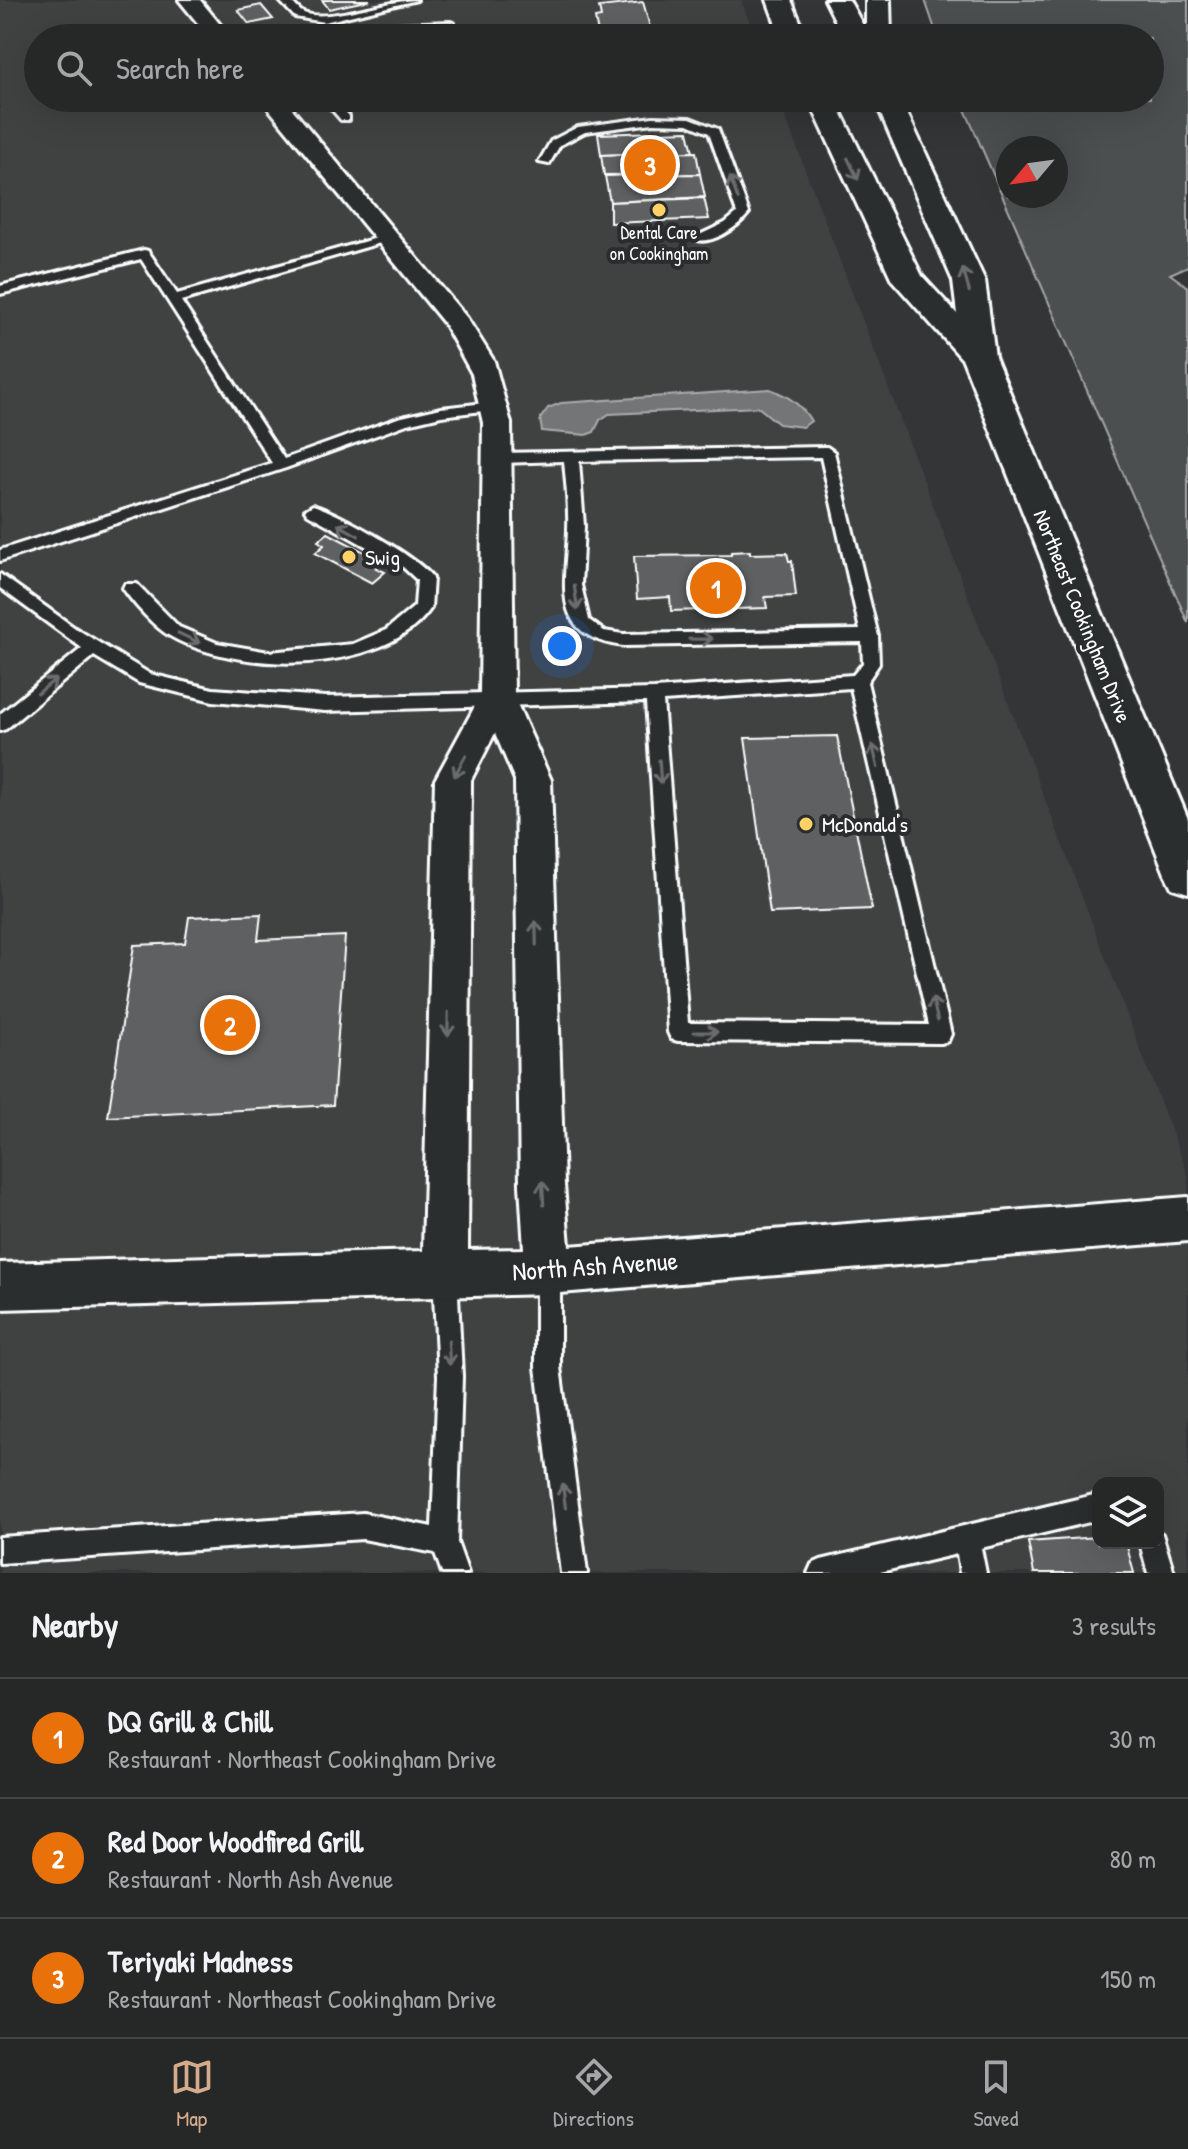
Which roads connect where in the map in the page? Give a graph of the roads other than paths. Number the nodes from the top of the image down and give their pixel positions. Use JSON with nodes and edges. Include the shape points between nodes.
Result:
{"nodes":[{"id":1,"x":189,"y":0,"type":"edge"},
{"id":2,"x":284,"y":0,"type":"edge"},
{"id":3,"x":412,"y":0,"type":"edge"},
{"id":4,"x":779,"y":0,"type":"edge"},
{"id":5,"x":837,"y":0,"type":"edge"},
{"id":6,"x":878,"y":0,"type":"edge"},
{"id":7,"x":209,"y":24,"type":"edge"},
{"id":8,"x":788,"y":24,"type":"edge"},
{"id":9,"x":850,"y":24,"type":"edge"},
{"id":10,"x":878,"y":24,"type":"edge"},
{"id":11,"x":283,"y":112,"type":"edge"},
{"id":12,"x":340,"y":112,"type":"edge"},
{"id":13,"x":828,"y":112,"type":"edge"},
{"id":14,"x":893,"y":112,"type":"edge"},
{"id":15,"x":345,"y":118,"type":"dead end"},
{"id":16,"x":545,"y":162,"type":"dead end"},
{"id":17,"x":699,"y":238,"type":"dead end"},
{"id":18,"x":388,"y":239,"type":"junction"},
{"id":19,"x":0,"y":290,"type":"edge"},
{"id":20,"x":174,"y":299,"type":"junction"},
{"id":21,"x":978,"y":357,"type":"junction"},
{"id":22,"x":494,"y":406,"type":"junction"},
{"id":23,"x":571,"y":457,"type":"junction"},
{"id":24,"x":497,"y":458,"type":"junction"},
{"id":25,"x":281,"y":465,"type":"junction"},
{"id":26,"x":313,"y":510,"type":"dead end"},
{"id":27,"x":0,"y":556,"type":"edge"},
{"id":28,"x":0,"y":580,"type":"edge"},
{"id":29,"x":131,"y":588,"type":"dead end"},
{"id":30,"x":870,"y":636,"type":"junction"},
{"id":31,"x":94,"y":647,"type":"junction"},
{"id":32,"x":858,"y":681,"type":"junction"},
{"id":33,"x":654,"y":695,"type":"junction"},
{"id":34,"x":497,"y":697,"type":"junction"},
{"id":35,"x":0,"y":724,"type":"edge"},
{"id":36,"x":1188,"y":874,"type":"edge"},
{"id":37,"x":1188,"y":1219,"type":"edge"},
{"id":38,"x":548,"y":1271,"type":"junction"},
{"id":39,"x":445,"y":1275,"type":"junction"},
{"id":40,"x":0,"y":1286,"type":"edge"},
{"id":41,"x":1092,"y":1508,"type":"edge"},
{"id":42,"x":967,"y":1539,"type":"junction"},
{"id":43,"x":444,"y":1542,"type":"junction"},
{"id":44,"x":1155,"y":1549,"type":"edge"},
{"id":45,"x":0,"y":1550,"type":"edge"},
{"id":46,"x":455,"y":1573,"type":"edge"},
{"id":47,"x":574,"y":1573,"type":"edge"},
{"id":48,"x":821,"y":1573,"type":"edge"},
{"id":49,"x":973,"y":1573,"type":"edge"},
{"id":50,"x":1161,"y":1573,"type":"edge"}],
"edges":[{"from":1,"to":7,"type":"street"},
{"from":2,"to":3,"type":"lane","via":[[299,15],[324,19]]},
{"from":4,"to":8,"type":"main road"},
{"from":5,"to":9,"type":"main road"},
{"from":6,"to":10,"type":"main road"},
{"from":11,"to":18,"type":"street"},
{"from":12,"to":15,"type":"lane"},
{"from":13,"to":21,"type":"main road","name":"Northeast Cookingham Drive","one_way":true,"via":[[908,280]]},
{"from":21,"to":14,"type":"main road","name":"Northeast Cookingham Drive","one_way":true,"via":[[969,281]]},
{"from":17,"to":16,"type":"lane","one_way":true,"via":[[723,230],[743,213],[714,131],[690,121],[653,120],[582,129],[555,143]]},
{"from":18,"to":20,"type":"lane"},
{"from":18,"to":22,"type":"street","via":[[473,343],[490,380]]},
{"from":19,"to":20,"type":"lane","via":[[144,254]]},
{"from":20,"to":25,"type":"lane"},
{"from":21,"to":36,"type":"main road","name":"Northeast Cookingham Drive"},
{"from":22,"to":24,"type":"street"},
{"from":22,"to":25,"type":"lane","via":[[403,421]]},
{"from":23,"to":24,"type":"lane"},
{"from":23,"to":30,"type":"lane","via":[[827,452]]},
{"from":23,"to":30,"type":"lane","one_way":true,"via":[[575,594],[580,619],[588,629],[623,640]]},
{"from":24,"to":34,"type":"street"},
{"from":25,"to":27,"type":"lane"},
{"from":29,"to":26,"type":"lane","one_way":true,"via":[[173,631],[214,649],[269,658],[355,650],[392,634],[423,608],[425,578],[409,563]]},
{"from":28,"to":31,"type":"lane"},
{"from":30,"to":32,"type":"lane","via":[[871,664]]},
{"from":31,"to":34,"type":"lane","via":[[145,679],[213,695],[325,704]]},
{"from":35,"to":31,"type":"lane","one_way":true},
{"from":32,"to":33,"type":"lane"},
{"from":33,"to":32,"type":"lane","one_way":true,"via":[[678,1032],[941,1034]]},
{"from":33,"to":34,"type":"lane"},
{"from":38,"to":34,"type":"street","one_way":true,"via":[[533,780]]},
{"from":34,"to":39,"type":"street","one_way":true,"via":[[453,780]]},
{"from":37,"to":38,"type":"street","name":"North Ash Avenue"},
{"from":38,"to":39,"type":"street","name":"North Ash Avenue"},
{"from":47,"to":38,"type":"lane","one_way":true,"via":[[548,1367]]},
{"from":39,"to":40,"type":"street","name":"North Ash Avenue"},
{"from":39,"to":43,"type":"lane","one_way":true,"via":[[450,1376]]},
{"from":41,"to":42,"type":"lane"},
{"from":42,"to":48,"type":"lane"},
{"from":42,"to":49,"type":"lane"},
{"from":43,"to":45,"type":"lane","via":[[363,1526]]},
{"from":43,"to":46,"type":"lane"},
{"from":44,"to":50,"type":"lane"}]}
